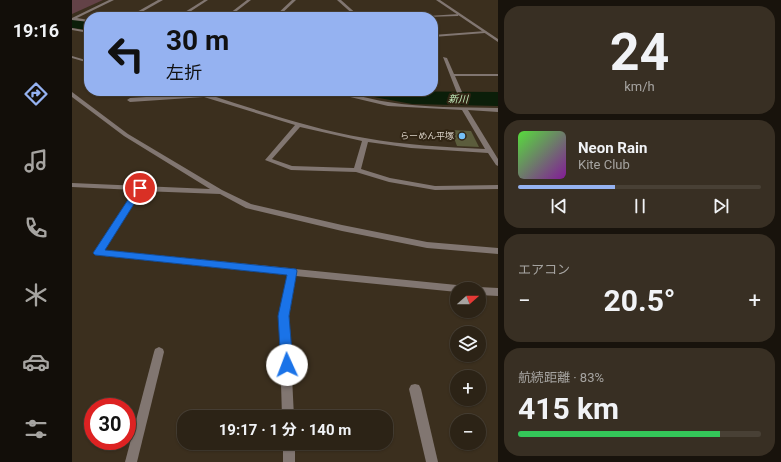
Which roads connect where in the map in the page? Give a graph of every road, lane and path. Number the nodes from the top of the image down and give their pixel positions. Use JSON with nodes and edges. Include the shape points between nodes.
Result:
{"nodes":[{"id":1,"x":112,"y":0,"type":"edge"},
{"id":2,"x":160,"y":0,"type":"edge"},
{"id":3,"x":206,"y":0,"type":"edge"},
{"id":4,"x":249,"y":0,"type":"edge"},
{"id":5,"x":294,"y":0,"type":"edge"},
{"id":6,"x":339,"y":0,"type":"edge"},
{"id":7,"x":438,"y":0,"type":"edge"},
{"id":8,"x":87,"y":12,"type":"edge"},
{"id":9,"x":139,"y":12,"type":"edge"},
{"id":10,"x":187,"y":12,"type":"edge"},
{"id":11,"x":233,"y":12,"type":"edge"},
{"id":12,"x":281,"y":12,"type":"edge"},
{"id":13,"x":352,"y":12,"type":"edge"},
{"id":14,"x":84,"y":14,"type":"edge"},
{"id":15,"x":458,"y":15,"type":"junction"},
{"id":16,"x":438,"y":16,"type":"edge"},
{"id":17,"x":73,"y":19,"type":"edge"},
{"id":18,"x":84,"y":20,"type":"edge"},
{"id":19,"x":72,"y":29,"type":"edge"},
{"id":20,"x":84,"y":31,"type":"edge"},
{"id":21,"x":485,"y":32,"type":"junction"},
{"id":22,"x":438,"y":36,"type":"edge"},
{"id":23,"x":498,"y":41,"type":"edge"},
{"id":24,"x":72,"y":57,"type":"edge"},
{"id":25,"x":445,"y":58,"type":"dead end"},
{"id":26,"x":84,"y":61,"type":"edge"},
{"id":27,"x":452,"y":75,"type":"junction"},
{"id":28,"x":498,"y":76,"type":"edge"},
{"id":29,"x":460,"y":92,"type":"dead end"},
{"id":30,"x":72,"y":94,"type":"edge"},
{"id":31,"x":202,"y":96,"type":"joint"},
{"id":32,"x":351,"y":96,"type":"edge"},
{"id":33,"x":130,"y":100,"type":"dead end"},
{"id":34,"x":464,"y":109,"type":"junction"},
{"id":35,"x":498,"y":110,"type":"edge"},
{"id":36,"x":299,"y":124,"type":"junction"},
{"id":37,"x":366,"y":140,"type":"junction"},
{"id":38,"x":490,"y":151,"type":"junction"},
{"id":39,"x":498,"y":164,"type":"edge"},
{"id":40,"x":358,"y":170,"type":"junction"},
{"id":41,"x":72,"y":185,"type":"edge"},
{"id":42,"x":498,"y":187,"type":"edge"},
{"id":43,"x":140,"y":188,"type":"junction"},
{"id":44,"x":221,"y":192,"type":"junction"},
{"id":45,"x":498,"y":251,"type":"edge"},
{"id":46,"x":292,"y":271,"type":"junction"},
{"id":47,"x":450,"y":288,"type":"edge"},
{"id":48,"x":486,"y":291,"type":"edge"},
{"id":49,"x":498,"y":292,"type":"edge"},
{"id":50,"x":159,"y":352,"type":"dead end"},
{"id":51,"x":415,"y":389,"type":"dead end"},
{"id":52,"x":288,"y":410,"type":"edge"},
{"id":53,"x":288,"y":450,"type":"edge"},
{"id":54,"x":131,"y":462,"type":"edge"},
{"id":55,"x":289,"y":462,"type":"edge"},
{"id":56,"x":432,"y":462,"type":"edge"}],
"edges":[{"from":1,"to":8,"type":"street"},
{"from":2,"to":9,"type":"street"},
{"from":3,"to":10,"type":"street"},
{"from":4,"to":11,"type":"street"},
{"from":5,"to":12,"type":"street"},
{"from":6,"to":13,"type":"street"},
{"from":7,"to":15,"type":"street"},
{"from":14,"to":17,"type":"street"},
{"from":15,"to":16,"type":"street"},
{"from":15,"to":21,"type":"street"},
{"from":17,"to":18,"type":"street"},
{"from":19,"to":20,"type":"street"},
{"from":21,"to":22,"type":"street"},
{"from":21,"to":23,"type":"street"},
{"from":24,"to":26,"type":"street"},
{"from":25,"to":27,"type":"street"},
{"from":27,"to":28,"type":"street"},
{"from":27,"to":29,"type":"street"},
{"from":30,"to":44,"type":"street","via":[[126,135]]},
{"from":31,"to":33,"type":"street"},
{"from":31,"to":36,"type":"street"},
{"from":32,"to":34,"type":"street","via":[[388,104]]},
{"from":34,"to":35,"type":"street"},
{"from":34,"to":38,"type":"street"},
{"from":36,"to":37,"type":"street"},
{"from":36,"to":40,"type":"street","via":[[268,160],[291,168]]},
{"from":37,"to":38,"type":"street","via":[[422,147]]},
{"from":37,"to":40,"type":"street"},
{"from":38,"to":39,"type":"street"},
{"from":40,"to":42,"type":"street","via":[[389,180],[435,188]]},
{"from":41,"to":43,"type":"street"},
{"from":43,"to":44,"type":"street"},
{"from":43,"to":46,"type":"street","via":[[98,253]]},
{"from":44,"to":45,"type":"street","via":[[249,206],[342,228],[427,245]]},
{"from":46,"to":47,"type":"street"},
{"from":46,"to":52,"type":"street","via":[[284,316]]},
{"from":48,"to":49,"type":"street"},
{"from":50,"to":54,"type":"street"},
{"from":51,"to":56,"type":"street"},
{"from":53,"to":55,"type":"street"}]}
